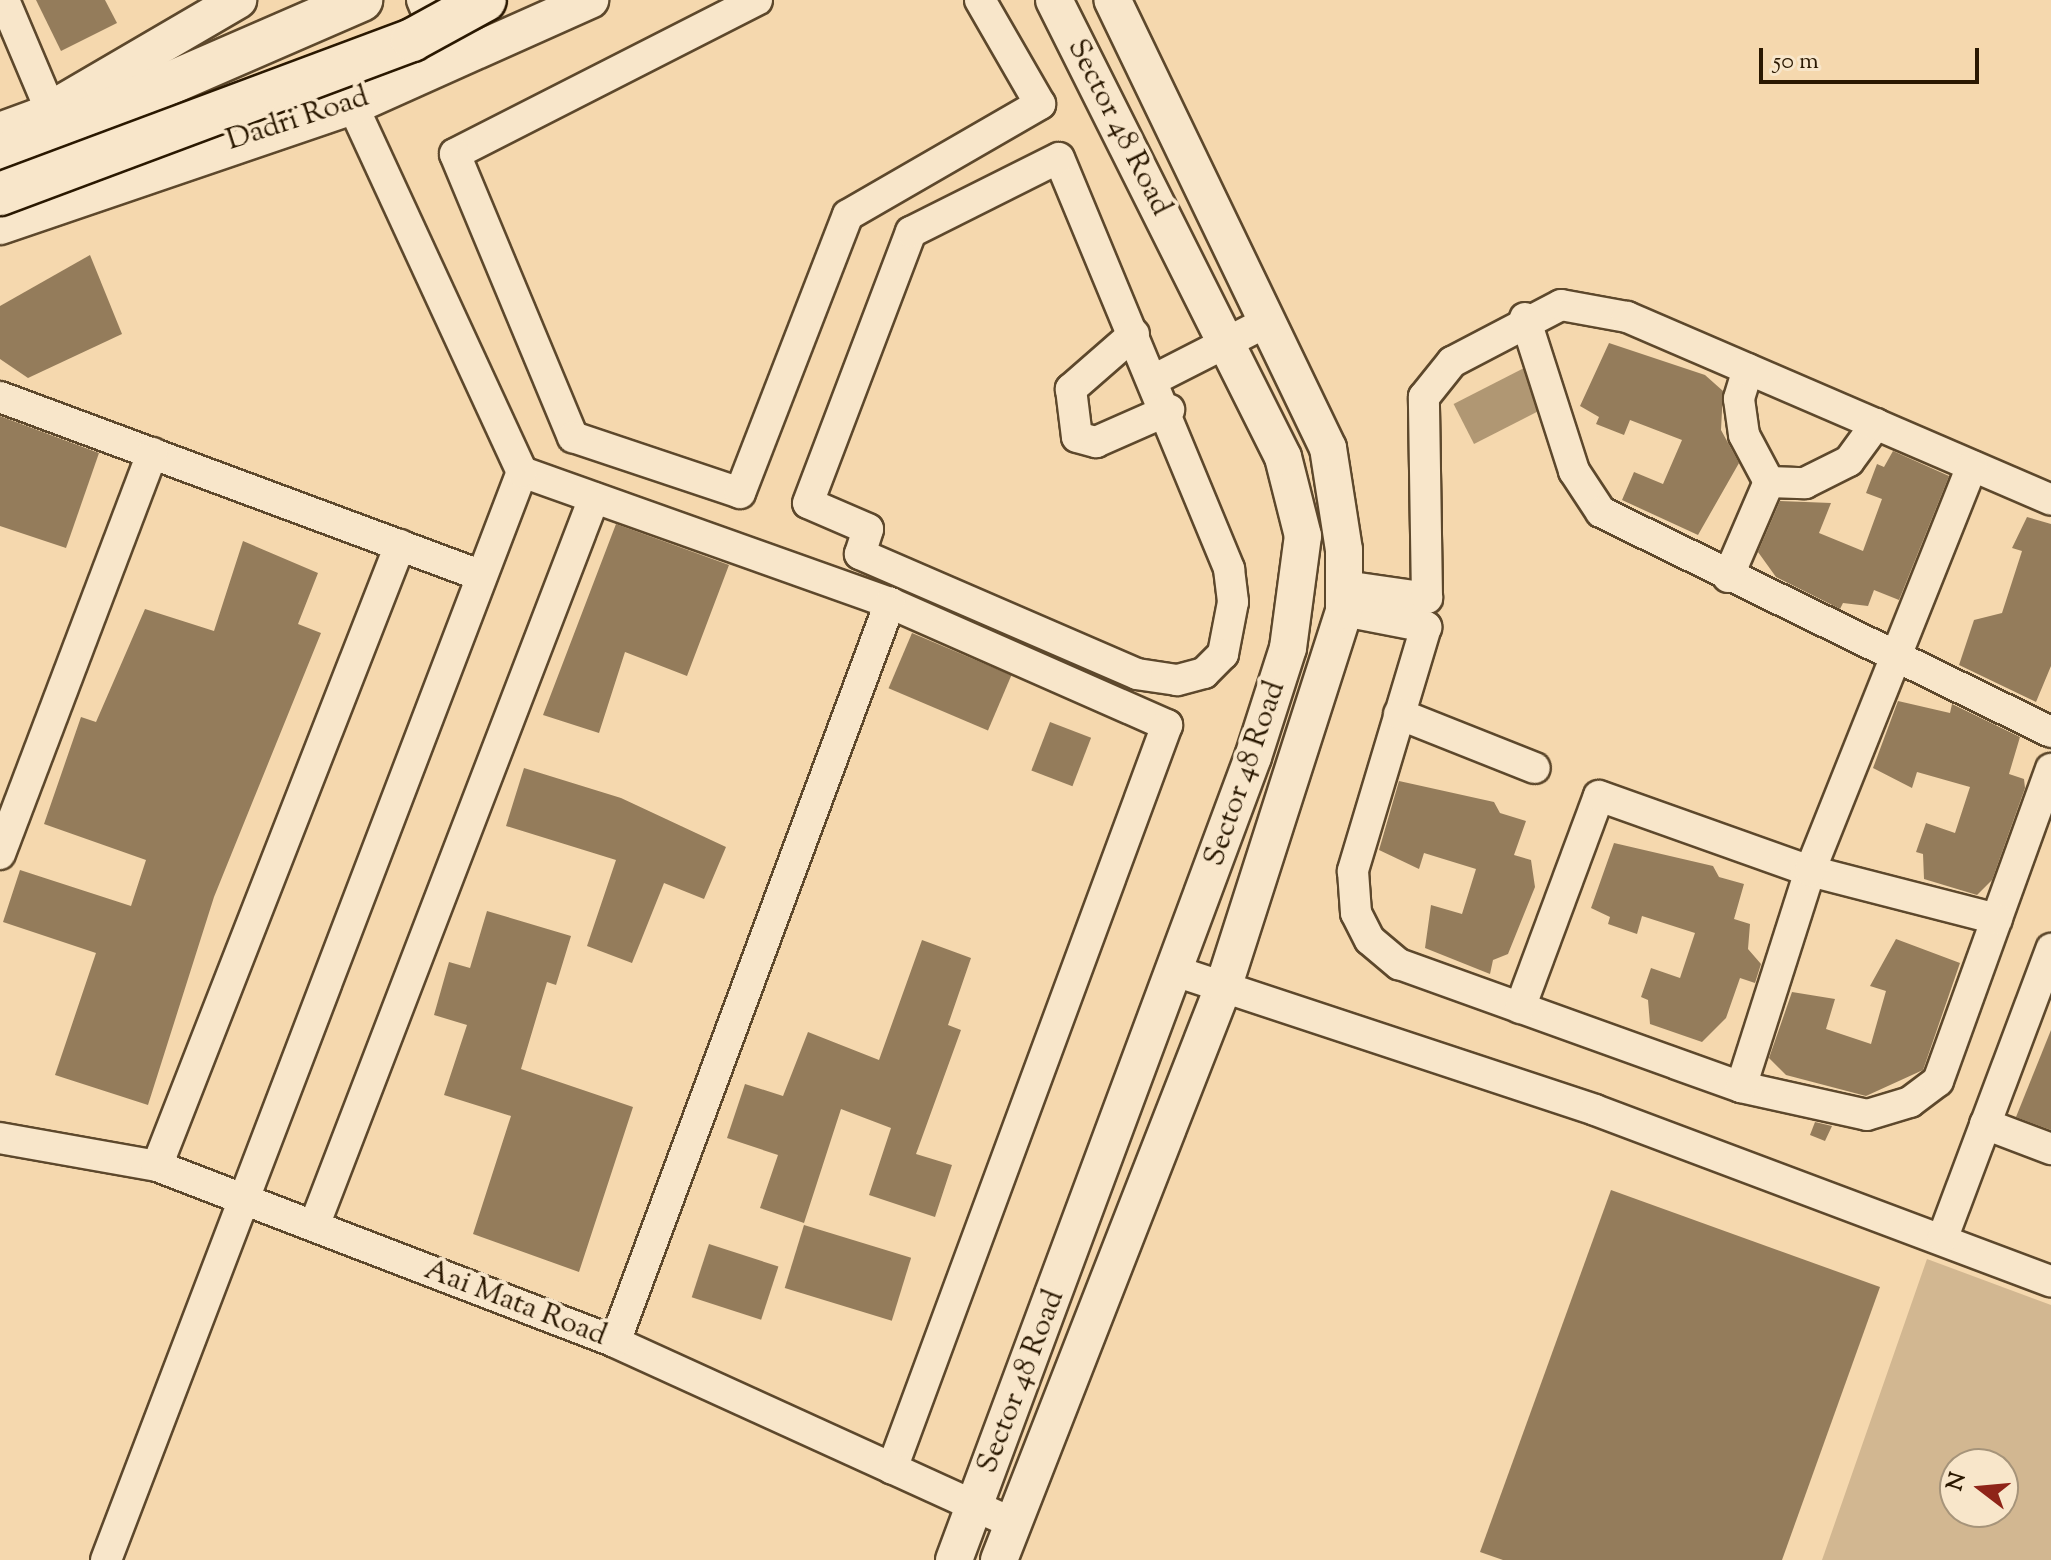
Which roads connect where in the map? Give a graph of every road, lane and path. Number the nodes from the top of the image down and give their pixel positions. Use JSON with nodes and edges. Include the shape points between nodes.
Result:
{"nodes":[{"id":1,"x":4,"y":0,"type":"edge"},
{"id":2,"x":238,"y":0,"type":"edge"},
{"id":3,"x":361,"y":0,"type":"edge"},
{"id":4,"x":422,"y":0,"type":"edge"},
{"id":5,"x":485,"y":0,"type":"edge"},
{"id":6,"x":590,"y":0,"type":"edge"},
{"id":7,"x":757,"y":0,"type":"edge"},
{"id":8,"x":1054,"y":0,"type":"edge"},
{"id":9,"x":1112,"y":0,"type":"edge"},
{"id":10,"x":990,"y":3,"type":"edge"},
{"id":11,"x":449,"y":63,"type":"junction"},
{"id":12,"x":353,"y":106,"type":"junction"},
{"id":13,"x":50,"y":109,"type":"junction"},
{"id":14,"x":0,"y":131,"type":"edge"},
{"id":15,"x":0,"y":157,"type":"edge"},
{"id":16,"x":0,"y":194,"type":"edge"},
{"id":17,"x":0,"y":226,"type":"edge"},
{"id":18,"x":1525,"y":318,"type":"junction"},
{"id":19,"x":1269,"y":321,"type":"junction"},
{"id":20,"x":1134,"y":334,"type":"junction"},
{"id":21,"x":1226,"y":343,"type":"junction"},
{"id":22,"x":1748,"y":369,"type":"junction"},
{"id":23,"x":1155,"y":379,"type":"junction"},
{"id":24,"x":0,"y":397,"type":"edge"},
{"id":25,"x":1169,"y":410,"type":"junction"},
{"id":26,"x":1876,"y":424,"type":"junction"},
{"id":27,"x":152,"y":453,"type":"junction"},
{"id":28,"x":1972,"y":466,"type":"junction"},
{"id":29,"x":522,"y":472,"type":"junction"},
{"id":30,"x":1769,"y":482,"type":"junction"},
{"id":31,"x":594,"y":498,"type":"junction"},
{"id":32,"x":2051,"y":500,"type":"edge"},
{"id":33,"x":400,"y":545,"type":"junction"},
{"id":34,"x":482,"y":576,"type":"junction"},
{"id":35,"x":1728,"y":577,"type":"junction"},
{"id":36,"x":1344,"y":598,"type":"junction"},
{"id":37,"x":890,"y":603,"type":"junction"},
{"id":38,"x":1898,"y":658,"type":"junction"},
{"id":39,"x":1399,"y":714,"type":"junction"},
{"id":40,"x":2051,"y":732,"type":"edge"},
{"id":41,"x":1535,"y":768,"type":"dead end"},
{"id":42,"x":2051,"y":769,"type":"edge"},
{"id":43,"x":0,"y":854,"type":"edge"},
{"id":44,"x":1810,"y":871,"type":"junction"},
{"id":45,"x":1997,"y":919,"type":"junction"},
{"id":46,"x":2051,"y":949,"type":"edge"},
{"id":47,"x":1178,"y":972,"type":"junction"},
{"id":48,"x":1224,"y":985,"type":"junction"},
{"id":49,"x":1520,"y":1008,"type":"junction"},
{"id":50,"x":1741,"y":1087,"type":"junction"},
{"id":51,"x":1985,"y":1124,"type":"junction"},
{"id":52,"x":0,"y":1138,"type":"edge"},
{"id":53,"x":2051,"y":1149,"type":"edge"},
{"id":54,"x":157,"y":1166,"type":"junction"},
{"id":55,"x":242,"y":1199,"type":"junction"},
{"id":56,"x":314,"y":1226,"type":"junction"},
{"id":57,"x":1943,"y":1237,"type":"junction"},
{"id":58,"x":2051,"y":1281,"type":"edge"},
{"id":59,"x":615,"y":1342,"type":"junction"},
{"id":60,"x":892,"y":1469,"type":"junction"},
{"id":61,"x":975,"y":1506,"type":"junction"},
{"id":62,"x":1013,"y":1523,"type":"junction"},
{"id":63,"x":106,"y":1560,"type":"edge"},
{"id":64,"x":954,"y":1560,"type":"edge"},
{"id":65,"x":999,"y":1560,"type":"edge"}],
"edges":[{"from":1,"to":13,"type":"street"},
{"from":2,"to":13,"type":"street"},
{"from":3,"to":15,"type":"main road"},
{"from":4,"to":11,"type":"street"},
{"from":5,"to":16,"type":"main road","bridge":true,"via":[[412,40]]},
{"from":6,"to":11,"type":"street","name":"Dadri Road"},
{"from":7,"to":10,"type":"street","via":[[455,154],[573,437],[740,493],[848,215],[1040,104]]},
{"from":8,"to":21,"type":"street","name":"Sector 48 Road"},
{"from":9,"to":19,"type":"street","name":"Sector 48 Road"},
{"from":11,"to":12,"type":"street","name":"Dadri Road"},
{"from":12,"to":17,"type":"street","name":"Dadri Road"},
{"from":12,"to":29,"type":"street"},
{"from":13,"to":14,"type":"street"},
{"from":18,"to":22,"type":"street","via":[[1561,305],[1591,305]]},
{"from":18,"to":35,"type":"street","via":[[1582,491],[1627,529]]},
{"from":18,"to":36,"type":"street","via":[[1452,362],[1424,397],[1427,598]]},
{"from":19,"to":21,"type":"street"},
{"from":19,"to":36,"type":"street","name":"Sector 48 Road","via":[[1328,448]]},
{"from":20,"to":23,"type":"street"},
{"from":20,"to":25,"type":"street","via":[[1071,389],[1067,400],[1077,437],[1096,442]]},
{"from":20,"to":25,"type":"street","via":[[1059,158],[911,232],[808,503],[868,529],[860,554],[1137,674],[1177,680],[1204,673],[1223,654],[1233,602],[1229,569]]},
{"from":21,"to":23,"type":"street"},
{"from":21,"to":47,"type":"street","name":"Sector 48 Road","via":[[1297,496],[1299,593],[1258,744]]},
{"from":22,"to":26,"type":"street"},
{"from":22,"to":30,"type":"street","via":[[1739,399],[1744,435]]},
{"from":23,"to":25,"type":"street"},
{"from":24,"to":27,"type":"street"},
{"from":26,"to":28,"type":"street"},
{"from":26,"to":30,"type":"street","via":[[1849,461],[1805,483]]},
{"from":27,"to":33,"type":"street"},
{"from":27,"to":43,"type":"street"},
{"from":28,"to":32,"type":"street"},
{"from":28,"to":38,"type":"street"},
{"from":29,"to":31,"type":"street"},
{"from":29,"to":34,"type":"street"},
{"from":30,"to":35,"type":"street"},
{"from":31,"to":37,"type":"street"},
{"from":31,"to":56,"type":"street"},
{"from":33,"to":34,"type":"street"},
{"from":33,"to":54,"type":"street"},
{"from":34,"to":55,"type":"street"},
{"from":35,"to":38,"type":"street"},
{"from":36,"to":39,"type":"street","via":[[1426,627]]},
{"from":36,"to":48,"type":"street","name":"Sector 48 Road"},
{"from":37,"to":59,"type":"street"},
{"from":37,"to":60,"type":"street","via":[[1167,725]]},
{"from":38,"to":40,"type":"street"},
{"from":38,"to":44,"type":"street"},
{"from":39,"to":41,"type":"street"},
{"from":39,"to":49,"type":"street","via":[[1353,871],[1356,913],[1370,940],[1399,964]]},
{"from":42,"to":45,"type":"street"},
{"from":44,"to":45,"type":"street"},
{"from":44,"to":49,"type":"street","via":[[1599,796]]},
{"from":44,"to":50,"type":"street"},
{"from":45,"to":50,"type":"street","via":[[1938,1081],[1910,1102],[1867,1115]]},
{"from":46,"to":51,"type":"street"},
{"from":47,"to":48,"type":"street"},
{"from":47,"to":61,"type":"street","name":"Sector 48 Road"},
{"from":48,"to":57,"type":"street"},
{"from":48,"to":62,"type":"street","name":"Sector 48 Road"},
{"from":49,"to":50,"type":"street"},
{"from":51,"to":53,"type":"street"},
{"from":51,"to":57,"type":"street"},
{"from":52,"to":54,"type":"street","name":"Aai Mata Road"},
{"from":54,"to":55,"type":"street","name":"Aai Mata Road"},
{"from":55,"to":56,"type":"street","name":"Aai Mata Road"},
{"from":55,"to":63,"type":"street"},
{"from":56,"to":59,"type":"street","name":"Aai Mata Road"},
{"from":57,"to":58,"type":"street"},
{"from":59,"to":60,"type":"street","name":"Aai Mata Road"},
{"from":60,"to":61,"type":"street","name":"Aai Mata Road"},
{"from":61,"to":62,"type":"street","name":"Aai Mata Road"},
{"from":61,"to":64,"type":"street","name":"Sector 48 Road"},
{"from":62,"to":65,"type":"street","name":"Sector 48 Road"}]}
